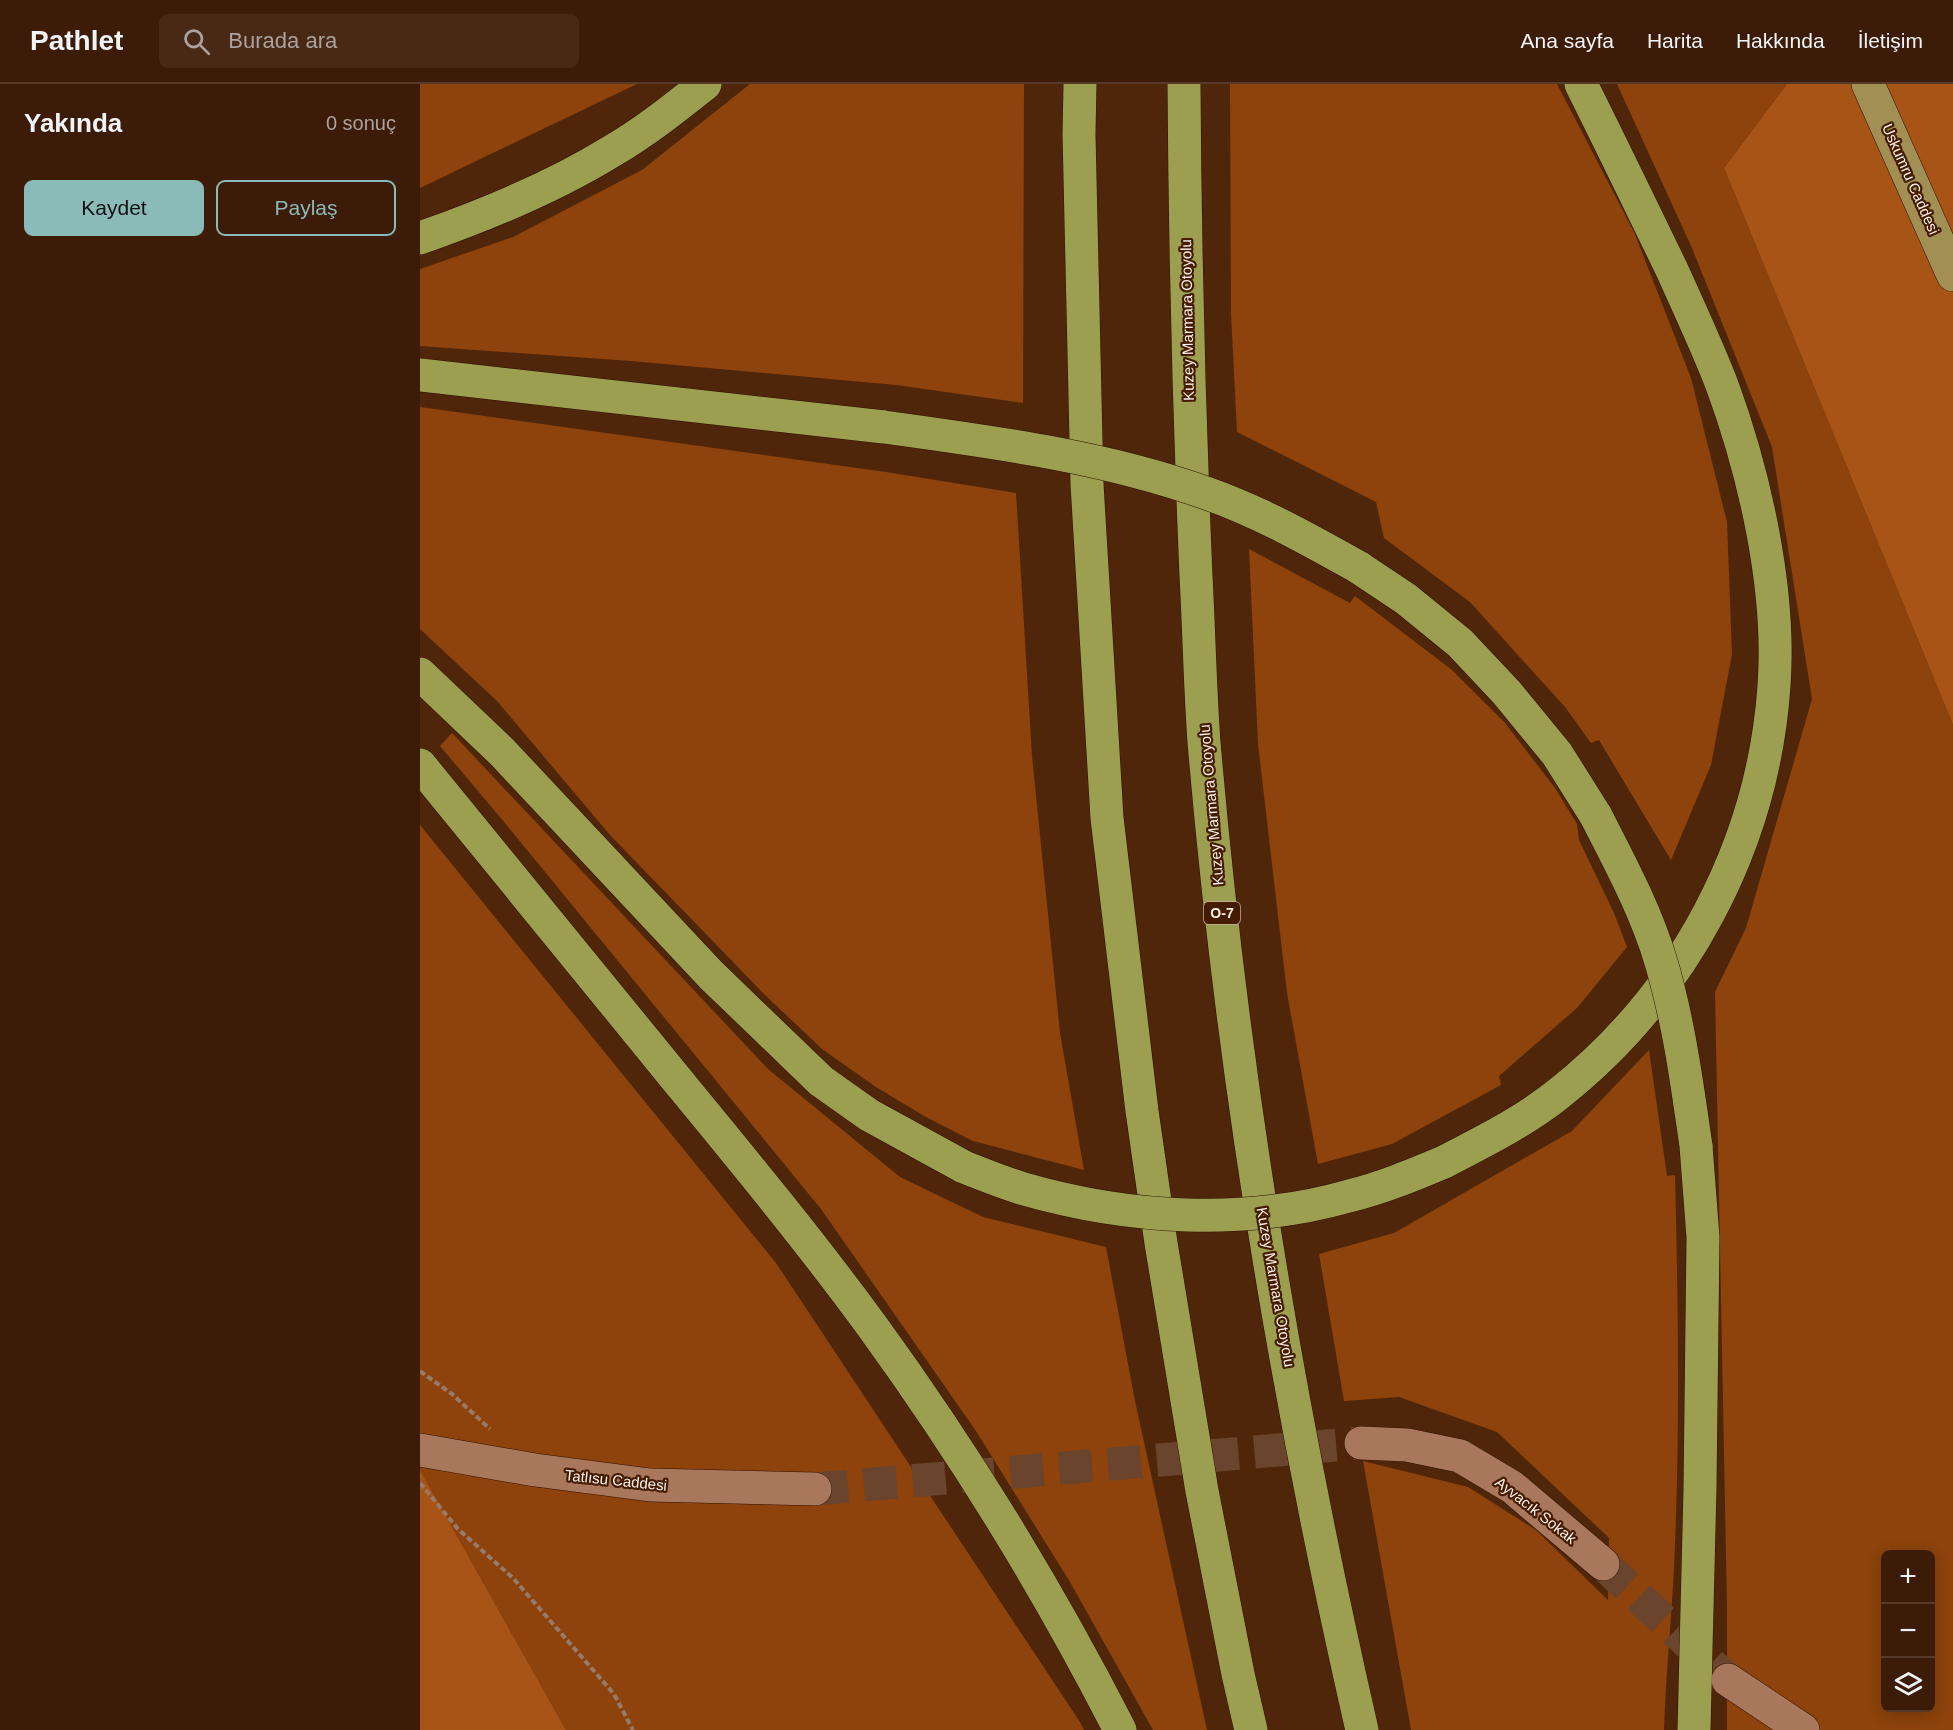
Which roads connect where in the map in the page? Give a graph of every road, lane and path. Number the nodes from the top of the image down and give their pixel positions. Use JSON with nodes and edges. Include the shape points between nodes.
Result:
{"nodes":[{"id":1,"x":705,"y":84,"type":"edge"},
{"id":2,"x":1080,"y":84,"type":"edge"},
{"id":3,"x":1184,"y":84,"type":"edge"},
{"id":4,"x":1581,"y":84,"type":"edge"},
{"id":5,"x":1868,"y":84,"type":"edge"},
{"id":6,"x":420,"y":238,"type":"edge"},
{"id":7,"x":1953,"y":275,"type":"edge"},
{"id":8,"x":420,"y":375,"type":"edge"},
{"id":9,"x":420,"y":674,"type":"edge"},
{"id":10,"x":420,"y":765,"type":"edge"},
{"id":11,"x":420,"y":1371,"type":"edge"},
{"id":12,"x":493,"y":1432,"type":"dead end"},
{"id":13,"x":1361,"y":1443,"type":"tunnel mouth"},
{"id":14,"x":420,"y":1450,"type":"edge"},
{"id":15,"x":420,"y":1484,"type":"edge"},
{"id":16,"x":815,"y":1489,"type":"tunnel mouth"},
{"id":17,"x":1603,"y":1564,"type":"tunnel mouth"},
{"id":18,"x":1728,"y":1680,"type":"tunnel mouth"},
{"id":19,"x":633,"y":1730,"type":"edge"},
{"id":20,"x":1120,"y":1730,"type":"edge"},
{"id":21,"x":1251,"y":1730,"type":"edge"},
{"id":22,"x":1362,"y":1730,"type":"edge"},
{"id":23,"x":1694,"y":1730,"type":"edge"},
{"id":24,"x":1803,"y":1730,"type":"edge"}],
"edges":[{"from":1,"to":6,"type":"highway","via":[[603,156],[535,192]]},
{"from":2,"to":21,"type":"highway","via":[[1087,484],[1107,818],[1161,1243],[1202,1491]]},
{"from":3,"to":22,"type":"highway","name":"Kuzey Marmara Otoyolu","number":"O-7","via":[[1189,426],[1204,739],[1225,949],[1298,1419]]},
{"from":4,"to":9,"type":"highway","bridge":true,"via":[[1700,333],[1742,450],[1761,524],[1775,633],[1768,749],[1752,814],[1727,878],[1698,934],[1639,1018],[1598,1061],[1555,1097],[1444,1162],[1349,1197],[1292,1209],[1225,1215],[1145,1214],[1092,1205],[1024,1189],[964,1167],[869,1115],[821,1081],[711,975],[502,752]]},
{"from":5,"to":7,"type":"main road","name":"Uskumru Caddesi"},
{"from":8,"to":23,"type":"highway","bridge":true,"via":[[884,427],[1016,446],[1152,476],[1258,513],[1302,535],[1406,599],[1460,643],[1557,754],[1596,816],[1646,920],[1671,1000],[1686,1076],[1702,1237]]},
{"from":10,"to":20,"type":"highway","via":[[780,1206],[872,1326],[1008,1529]]},
{"from":11,"to":12,"type":"path"},
{"from":13,"to":17,"type":"street","name":"Ayvacık Sokak","via":[[1407,1445],[1460,1456],[1512,1487]]},
{"from":14,"to":16,"type":"street","name":"Tatlısu Caddesi","via":[[650,1485]]},
{"from":15,"to":19,"type":"path","via":[[458,1529],[513,1578],[614,1694]]},
{"from":18,"to":24,"type":"street"}]}
